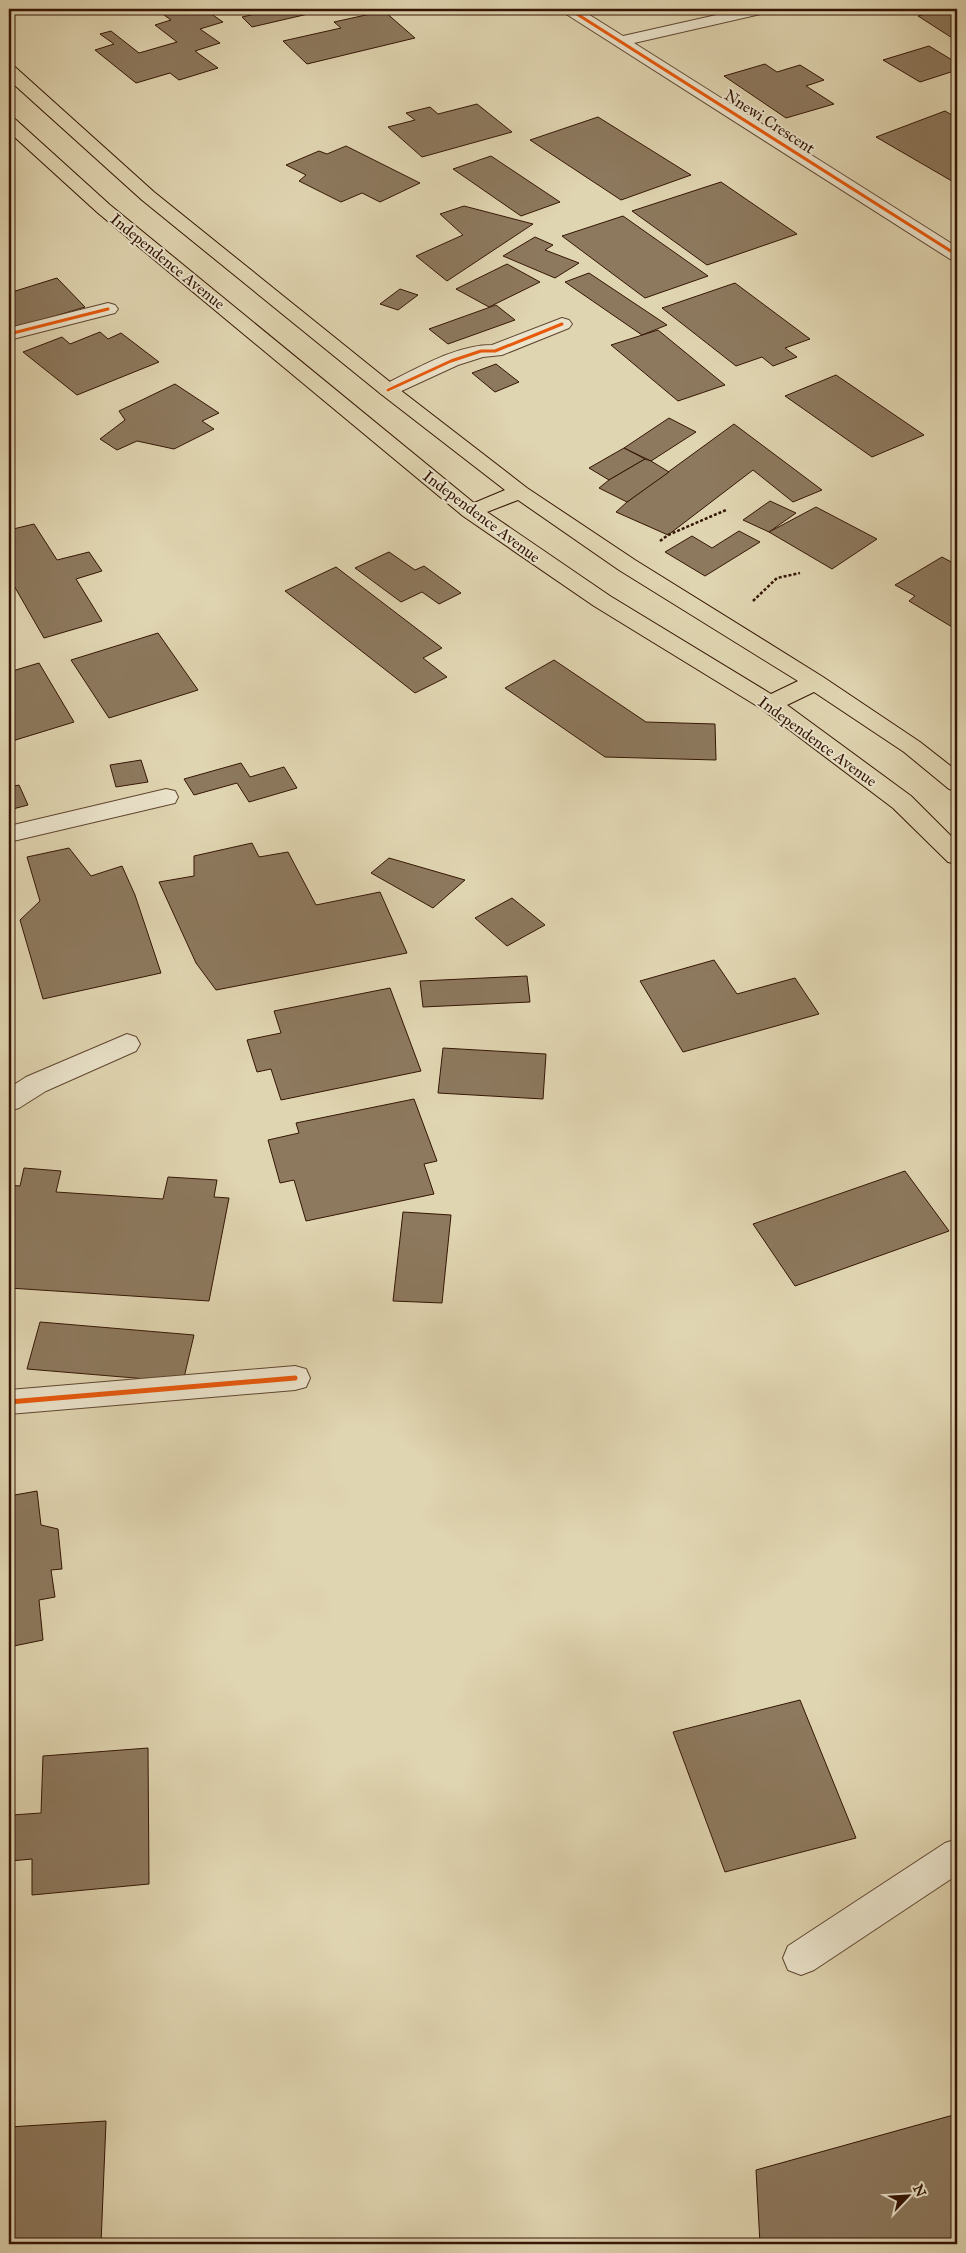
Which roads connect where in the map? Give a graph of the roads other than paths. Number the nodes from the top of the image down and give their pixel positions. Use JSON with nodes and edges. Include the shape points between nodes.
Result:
{"nodes":[{"id":1,"x":569,"y":9,"type":"edge"},
{"id":2,"x":763,"y":9,"type":"edge"},
{"id":3,"x":622,"y":41,"type":"junction"},
{"id":4,"x":9,"y":71,"type":"edge"},
{"id":5,"x":9,"y":123,"type":"edge"},
{"id":6,"x":126,"y":202,"type":"junction"},
{"id":7,"x":957,"y":255,"type":"edge"},
{"id":8,"x":108,"y":309,"type":"dead end"},
{"id":9,"x":562,"y":324,"type":"dead end"},
{"id":10,"x":9,"y":334,"type":"edge"},
{"id":11,"x":388,"y":390,"type":"junction"},
{"id":12,"x":520,"y":492,"type":"junction"},
{"id":13,"x":471,"y":511,"type":"junction"},
{"id":14,"x":815,"y":682,"type":"junction"},
{"id":15,"x":770,"y":704,"type":"junction"},
{"id":16,"x":957,"y":783,"type":"edge"},
{"id":17,"x":166,"y":797,"type":"dead end"},
{"id":18,"x":9,"y":834,"type":"edge"},
{"id":19,"x":957,"y":856,"type":"edge"},
{"id":20,"x":127,"y":1044,"type":"dead end"},
{"id":21,"x":9,"y":1101,"type":"edge"},
{"id":22,"x":295,"y":1378,"type":"dead end"},
{"id":23,"x":9,"y":1402,"type":"edge"},
{"id":24,"x":957,"y":1855,"type":"edge"},
{"id":25,"x":801,"y":1958,"type":"dead end"}],
"edges":[{"from":1,"to":3,"type":"street","name":"Nnewi Crescent"},
{"from":2,"to":3,"type":"street"},
{"from":3,"to":7,"type":"street","name":"Nnewi Crescent"},
{"from":4,"to":6,"type":"main road","name":"Independence Avenue"},
{"from":5,"to":6,"type":"main road","name":"Independence Avenue"},
{"from":6,"to":11,"type":"main road","name":"Independence Avenue"},
{"from":6,"to":13,"type":"main road","name":"Independence Avenue"},
{"from":8,"to":10,"type":"street"},
{"from":9,"to":11,"type":"street","via":[[495,351],[482,350],[451,361]]},
{"from":11,"to":12,"type":"main road","name":"Independence Avenue"},
{"from":12,"to":13,"type":"main road"},
{"from":12,"to":14,"type":"main road","name":"Independence Avenue","via":[[627,566]]},
{"from":13,"to":15,"type":"main road","name":"Independence Avenue","via":[[602,601]]},
{"from":14,"to":15,"type":"main road"},
{"from":14,"to":16,"type":"main road","name":"Independence Avenue","via":[[912,747]]},
{"from":15,"to":19,"type":"main road","name":"Independence Avenue","via":[[902,802]]},
{"from":17,"to":18,"type":"street"},
{"from":20,"to":21,"type":"street","via":[[36,1084]]},
{"from":22,"to":23,"type":"street"},
{"from":24,"to":25,"type":"street"}]}
